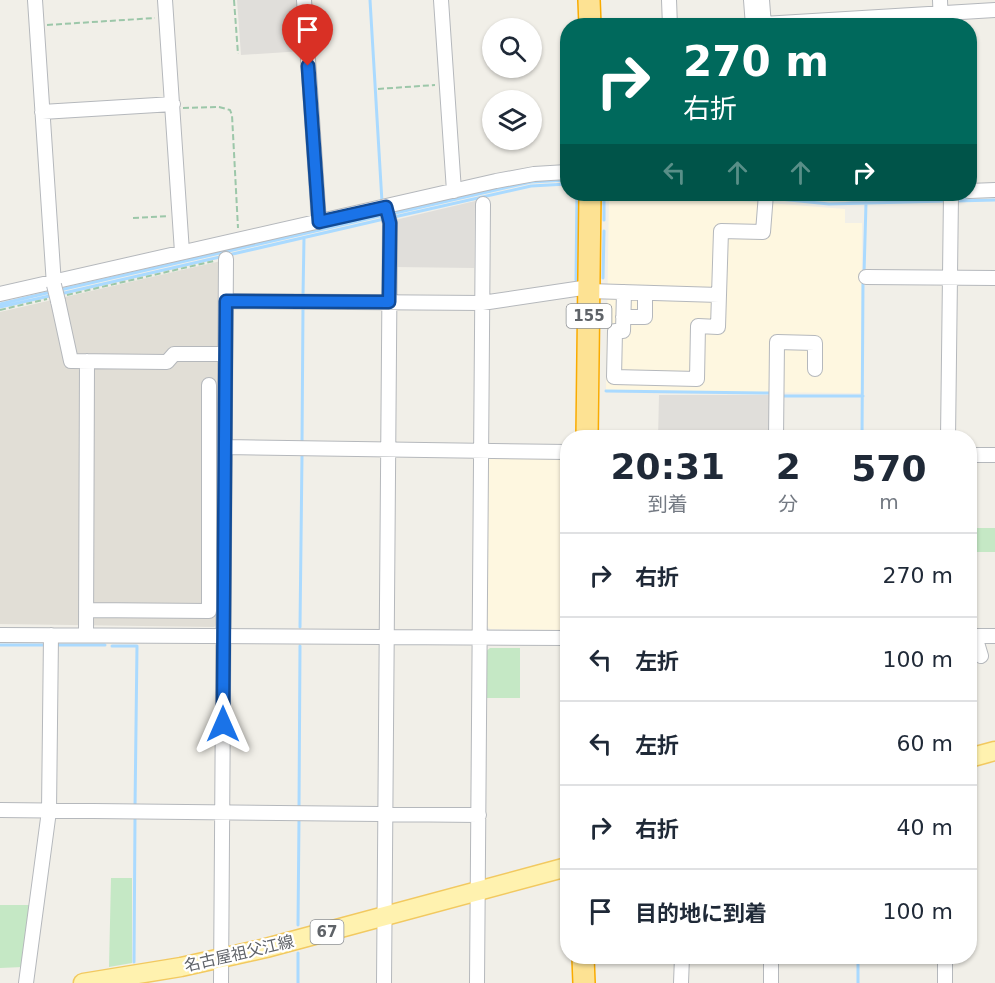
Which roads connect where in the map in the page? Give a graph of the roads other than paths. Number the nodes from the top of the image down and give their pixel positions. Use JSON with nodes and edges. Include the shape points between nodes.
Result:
{"nodes":[{"id":1,"x":36,"y":0,"type":"edge"},
{"id":2,"x":165,"y":0,"type":"edge"},
{"id":3,"x":304,"y":0,"type":"edge"},
{"id":4,"x":441,"y":0,"type":"edge"},
{"id":5,"x":590,"y":0,"type":"edge"},
{"id":6,"x":669,"y":0,"type":"edge"},
{"id":7,"x":751,"y":0,"type":"edge"},
{"id":8,"x":762,"y":0,"type":"edge"},
{"id":9,"x":995,"y":10,"type":"edge"},
{"id":10,"x":941,"y":13,"type":"edge"},
{"id":11,"x":590,"y":18,"type":"edge"},
{"id":12,"x":670,"y":18,"type":"edge"},
{"id":13,"x":757,"y":18,"type":"edge"},
{"id":14,"x":761,"y":18,"type":"edge"},
{"id":15,"x":866,"y":18,"type":"edge"},
{"id":16,"x":173,"y":106,"type":"junction"},
{"id":17,"x":42,"y":111,"type":"junction"},
{"id":18,"x":560,"y":172,"type":"edge"},
{"id":19,"x":995,"y":190,"type":"edge"},
{"id":20,"x":454,"y":191,"type":"junction"},
{"id":21,"x":977,"y":191,"type":"edge"},
{"id":22,"x":590,"y":201,"type":"edge"},
{"id":23,"x":766,"y":201,"type":"edge"},
{"id":24,"x":951,"y":201,"type":"edge"},
{"id":25,"x":483,"y":204,"type":"dead end"},
{"id":26,"x":387,"y":213,"type":"junction"},
{"id":27,"x":319,"y":222,"type":"junction"},
{"id":28,"x":182,"y":252,"type":"junction"},
{"id":29,"x":226,"y":259,"type":"road end"},
{"id":30,"x":866,"y":277,"type":"dead end"},
{"id":31,"x":950,"y":277,"type":"junction"},
{"id":32,"x":995,"y":278,"type":"edge"},
{"id":33,"x":589,"y":289,"type":"junction"},
{"id":34,"x":58,"y":292,"type":"junction"},
{"id":35,"x":624,"y":292,"type":"junction"},
{"id":36,"x":645,"y":293,"type":"junction"},
{"id":37,"x":0,"y":294,"type":"edge"},
{"id":38,"x":719,"y":295,"type":"junction"},
{"id":39,"x":226,"y":301,"type":"junction"},
{"id":40,"x":389,"y":302,"type":"junction"},
{"id":41,"x":482,"y":303,"type":"junction"},
{"id":42,"x":623,"y":317,"type":"junction"},
{"id":43,"x":225,"y":354,"type":"junction"},
{"id":44,"x":87,"y":361,"type":"junction"},
{"id":45,"x":815,"y":369,"type":"dead end"},
{"id":46,"x":209,"y":385,"type":"dead end"},
{"id":47,"x":587,"y":430,"type":"edge"},
{"id":48,"x":776,"y":430,"type":"edge"},
{"id":49,"x":948,"y":430,"type":"edge"},
{"id":50,"x":225,"y":447,"type":"junction"},
{"id":51,"x":388,"y":450,"type":"junction"},
{"id":52,"x":481,"y":451,"type":"junction"},
{"id":53,"x":560,"y":452,"type":"edge"},
{"id":54,"x":977,"y":455,"type":"edge"},
{"id":55,"x":995,"y":455,"type":"edge"},
{"id":56,"x":86,"y":610,"type":"junction"},
{"id":57,"x":0,"y":635,"type":"edge"},
{"id":58,"x":51,"y":635,"type":"junction"},
{"id":59,"x":86,"y":635,"type":"junction"},
{"id":60,"x":223,"y":636,"type":"junction"},
{"id":61,"x":977,"y":636,"type":"edge"},
{"id":62,"x":995,"y":636,"type":"edge"},
{"id":63,"x":387,"y":637,"type":"junction"},
{"id":64,"x":480,"y":638,"type":"junction"},
{"id":65,"x":560,"y":638,"type":"edge"},
{"id":66,"x":977,"y":647,"type":"edge"},
{"id":67,"x":981,"y":656,"type":"dead end"},
{"id":68,"x":995,"y":751,"type":"edge"},
{"id":69,"x":977,"y":756,"type":"edge"},
{"id":70,"x":0,"y":810,"type":"edge"},
{"id":71,"x":49,"y":811,"type":"junction"},
{"id":72,"x":222,"y":813,"type":"junction"},
{"id":73,"x":386,"y":814,"type":"junction"},
{"id":74,"x":479,"y":815,"type":"junction"},
{"id":75,"x":560,"y":869,"type":"edge"},
{"id":76,"x":478,"y":891,"type":"junction"},
{"id":77,"x":385,"y":915,"type":"junction"},
{"id":78,"x":221,"y":958,"type":"junction"},
{"id":79,"x":584,"y":964,"type":"edge"},
{"id":80,"x":681,"y":964,"type":"edge"},
{"id":81,"x":771,"y":964,"type":"edge"},
{"id":82,"x":945,"y":964,"type":"edge"},
{"id":83,"x":26,"y":983,"type":"edge"},
{"id":84,"x":83,"y":983,"type":"edge"},
{"id":85,"x":221,"y":983,"type":"edge"},
{"id":86,"x":384,"y":983,"type":"edge"},
{"id":87,"x":477,"y":983,"type":"edge"},
{"id":88,"x":584,"y":983,"type":"edge"},
{"id":89,"x":681,"y":983,"type":"edge"},
{"id":90,"x":771,"y":983,"type":"edge"},
{"id":91,"x":945,"y":983,"type":"edge"}],
"edges":[{"from":1,"to":17,"type":"street"},
{"from":2,"to":16,"type":"street"},
{"from":3,"to":27,"type":"street"},
{"from":4,"to":20,"type":"street"},
{"from":5,"to":11,"type":"highway"},
{"from":6,"to":12,"type":"street"},
{"from":7,"to":13,"type":"street"},
{"from":8,"to":14,"type":"street"},
{"from":9,"to":10,"type":"street"},
{"from":10,"to":15,"type":"street"},
{"from":16,"to":17,"type":"street"},
{"from":16,"to":28,"type":"street"},
{"from":17,"to":34,"type":"street"},
{"from":18,"to":20,"type":"street"},
{"from":19,"to":21,"type":"street"},
{"from":20,"to":26,"type":"street"},
{"from":22,"to":33,"type":"highway","number":"155"},
{"from":23,"to":38,"type":"street","via":[[763,232],[721,231]]},
{"from":24,"to":31,"type":"street"},
{"from":25,"to":41,"type":"street"},
{"from":26,"to":27,"type":"street"},
{"from":26,"to":40,"type":"street"},
{"from":27,"to":28,"type":"street"},
{"from":28,"to":34,"type":"street"},
{"from":29,"to":39,"type":"street"},
{"from":30,"to":31,"type":"street"},
{"from":31,"to":32,"type":"street"},
{"from":31,"to":49,"type":"street"},
{"from":33,"to":35,"type":"street"},
{"from":33,"to":41,"type":"street"},
{"from":33,"to":47,"type":"highway","number":"155"},
{"from":34,"to":37,"type":"street"},
{"from":34,"to":44,"type":"street","via":[[71,361]]},
{"from":35,"to":36,"type":"street"},
{"from":35,"to":42,"type":"street"},
{"from":36,"to":38,"type":"street"},
{"from":36,"to":42,"type":"street","via":[[645,317]]},
{"from":38,"to":42,"type":"street","via":[[718,327],[698,326],[697,379],[614,377],[615,331],[622,331]]},
{"from":39,"to":40,"type":"street"},
{"from":39,"to":43,"type":"street"},
{"from":40,"to":41,"type":"street"},
{"from":40,"to":51,"type":"street"},
{"from":41,"to":52,"type":"street"},
{"from":43,"to":44,"type":"street","via":[[174,354],[167,362]]},
{"from":43,"to":50,"type":"street"},
{"from":44,"to":56,"type":"street"},
{"from":45,"to":48,"type":"street","via":[[815,343],[777,342]]},
{"from":46,"to":56,"type":"street","via":[[209,611]]},
{"from":50,"to":51,"type":"street"},
{"from":50,"to":60,"type":"street"},
{"from":51,"to":52,"type":"street"},
{"from":51,"to":63,"type":"street"},
{"from":52,"to":53,"type":"street"},
{"from":52,"to":64,"type":"street"},
{"from":54,"to":55,"type":"street"},
{"from":56,"to":59,"type":"street"},
{"from":57,"to":58,"type":"street"},
{"from":58,"to":59,"type":"street"},
{"from":58,"to":71,"type":"street"},
{"from":59,"to":60,"type":"street"},
{"from":60,"to":63,"type":"street"},
{"from":60,"to":72,"type":"street"},
{"from":61,"to":62,"type":"street"},
{"from":63,"to":64,"type":"street"},
{"from":63,"to":73,"type":"street"},
{"from":64,"to":65,"type":"street"},
{"from":64,"to":74,"type":"street"},
{"from":66,"to":67,"type":"street"},
{"from":68,"to":69,"type":"main road"},
{"from":70,"to":71,"type":"street"},
{"from":71,"to":72,"type":"street"},
{"from":71,"to":83,"type":"street"},
{"from":72,"to":73,"type":"street"},
{"from":72,"to":78,"type":"street"},
{"from":73,"to":74,"type":"street"},
{"from":73,"to":77,"type":"street"},
{"from":74,"to":76,"type":"street"},
{"from":75,"to":76,"type":"main road","name":"名古屋祖父江線","number":"67"},
{"from":76,"to":77,"type":"main road","name":"名古屋祖父江線","number":"67"},
{"from":76,"to":87,"type":"street"},
{"from":77,"to":78,"type":"main road","name":"名古屋祖父江線","number":"67"},
{"from":77,"to":86,"type":"street"},
{"from":78,"to":84,"type":"main road","name":"名古屋祖父江線","number":"67"},
{"from":78,"to":85,"type":"street"},
{"from":79,"to":88,"type":"highway"},
{"from":80,"to":89,"type":"street"},
{"from":81,"to":90,"type":"street"},
{"from":82,"to":91,"type":"street"}]}
